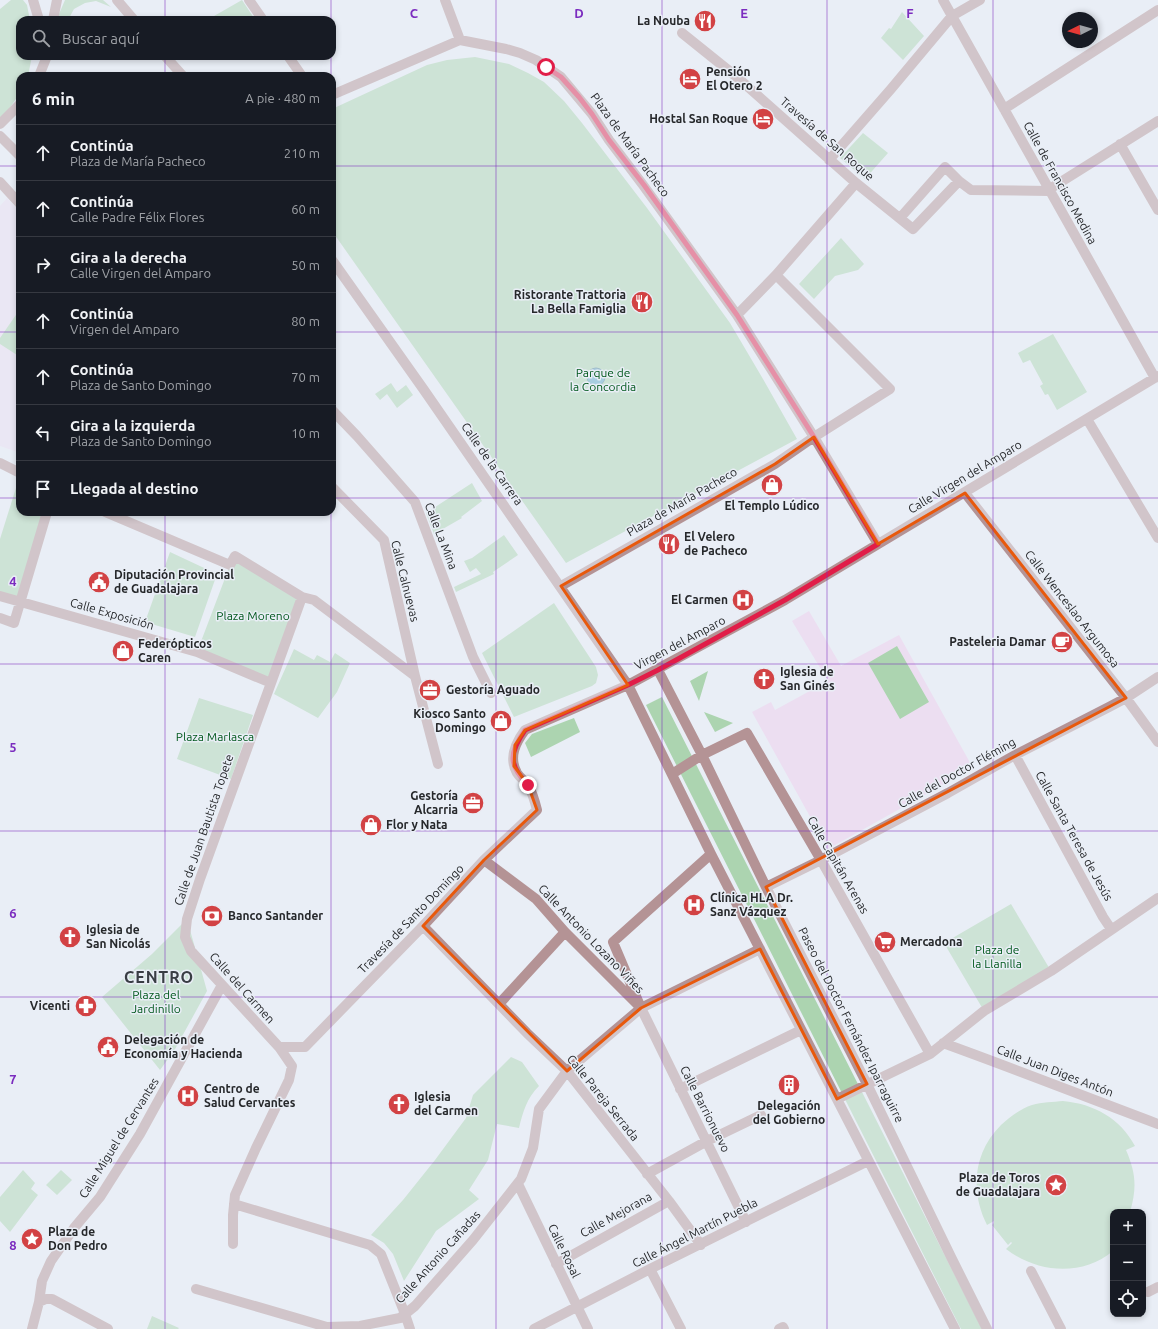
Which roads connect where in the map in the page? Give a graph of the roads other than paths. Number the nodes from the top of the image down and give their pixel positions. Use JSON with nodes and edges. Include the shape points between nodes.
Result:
{"nodes":[{"id":1,"x":33,"y":0,"type":"edge"},
{"id":2,"x":57,"y":0,"type":"edge"},
{"id":3,"x":117,"y":0,"type":"edge"},
{"id":4,"x":249,"y":0,"type":"edge"},
{"id":5,"x":445,"y":0,"type":"edge"},
{"id":6,"x":942,"y":0,"type":"edge"},
{"id":7,"x":980,"y":0,"type":"edge"},
{"id":8,"x":123,"y":5,"type":"edge"},
{"id":9,"x":1158,"y":10,"type":"edge"},
{"id":10,"x":38,"y":16,"type":"edge"},
{"id":11,"x":54,"y":16,"type":"edge"},
{"id":12,"x":131,"y":16,"type":"edge"},
{"id":13,"x":260,"y":16,"type":"edge"},
{"id":14,"x":952,"y":16,"type":"junction"},
{"id":15,"x":682,"y":33,"type":"dead end"},
{"id":16,"x":460,"y":40,"type":"junction"},
{"id":17,"x":42,"y":60,"type":"edge"},
{"id":18,"x":45,"y":60,"type":"edge"},
{"id":19,"x":169,"y":60,"type":"edge"},
{"id":20,"x":291,"y":60,"type":"edge"},
{"id":21,"x":40,"y":72,"type":"edge"},
{"id":22,"x":40,"y":72,"type":"edge"},
{"id":23,"x":180,"y":72,"type":"edge"},
{"id":24,"x":299,"y":72,"type":"edge"},
{"id":25,"x":336,"y":93,"type":"edge"},
{"id":26,"x":16,"y":108,"type":"edge"},
{"id":27,"x":1004,"y":109,"type":"junction"},
{"id":28,"x":1158,"y":121,"type":"edge"},
{"id":29,"x":0,"y":124,"type":"edge"},
{"id":30,"x":0,"y":136,"type":"edge"},
{"id":31,"x":1120,"y":144,"type":"junction"},
{"id":32,"x":16,"y":152,"type":"edge"},
{"id":33,"x":829,"y":160,"type":"junction"},
{"id":34,"x":959,"y":181,"type":"junction"},
{"id":35,"x":0,"y":182,"type":"edge"},
{"id":36,"x":856,"y":183,"type":"junction"},
{"id":37,"x":1049,"y":190,"type":"junction"},
{"id":38,"x":16,"y":200,"type":"edge"},
{"id":39,"x":1158,"y":210,"type":"edge"},
{"id":40,"x":900,"y":218,"type":"junction"},
{"id":41,"x":336,"y":266,"type":"edge"},
{"id":42,"x":776,"y":275,"type":"junction"},
{"id":43,"x":737,"y":315,"type":"junction"},
{"id":44,"x":1156,"y":377,"type":"edge"},
{"id":45,"x":336,"y":414,"type":"edge"},
{"id":46,"x":1087,"y":419,"type":"junction"},
{"id":47,"x":814,"y":437,"type":"junction"},
{"id":48,"x":0,"y":463,"type":"edge"},
{"id":49,"x":16,"y":471,"type":"edge"},
{"id":50,"x":336,"y":490,"type":"edge"},
{"id":51,"x":965,"y":493,"type":"junction"},
{"id":52,"x":46,"y":516,"type":"edge"},
{"id":53,"x":114,"y":516,"type":"edge"},
{"id":54,"x":1157,"y":533,"type":"edge"},
{"id":55,"x":878,"y":544,"type":"junction"},
{"id":56,"x":561,"y":586,"type":"junction"},
{"id":57,"x":0,"y":596,"type":"edge"},
{"id":58,"x":302,"y":597,"type":"junction"},
{"id":59,"x":785,"y":600,"type":"joint"},
{"id":60,"x":20,"y":602,"type":"junction"},
{"id":61,"x":0,"y":618,"type":"edge"},
{"id":62,"x":658,"y":670,"type":"junction"},
{"id":63,"x":415,"y":676,"type":"junction"},
{"id":64,"x":1158,"y":677,"type":"edge"},
{"id":65,"x":271,"y":683,"type":"junction"},
{"id":66,"x":628,"y":685,"type":"junction"},
{"id":67,"x":491,"y":693,"type":"dead end"},
{"id":68,"x":1126,"y":698,"type":"junction"},
{"id":69,"x":1158,"y":742,"type":"edge"},
{"id":70,"x":702,"y":754,"type":"junction"},
{"id":71,"x":1015,"y":755,"type":"junction"},
{"id":72,"x":438,"y":764,"type":"dead end"},
{"id":73,"x":672,"y":774,"type":"junction"},
{"id":74,"x":537,"y":810,"type":"joint"},
{"id":75,"x":711,"y":854,"type":"junction"},
{"id":76,"x":484,"y":860,"type":"junction"},
{"id":77,"x":821,"y":860,"type":"junction"},
{"id":78,"x":766,"y":887,"type":"junction"},
{"id":79,"x":1157,"y":902,"type":"edge"},
{"id":80,"x":187,"y":919,"type":"joint"},
{"id":81,"x":423,"y":926,"type":"junction"},
{"id":82,"x":1111,"y":929,"type":"junction"},
{"id":83,"x":565,"y":932,"type":"junction"},
{"id":84,"x":760,"y":949,"type":"junction"},
{"id":85,"x":222,"y":985,"type":"junction"},
{"id":86,"x":499,"y":1004,"type":"junction"},
{"id":87,"x":641,"y":1008,"type":"junction"},
{"id":88,"x":801,"y":1030,"type":"junction"},
{"id":89,"x":943,"y":1043,"type":"junction"},
{"id":90,"x":279,"y":1047,"type":"junction"},
{"id":91,"x":930,"y":1054,"type":"junction"},
{"id":92,"x":567,"y":1071,"type":"junction"},
{"id":93,"x":867,"y":1084,"type":"junction"},
{"id":94,"x":680,"y":1089,"type":"junction"},
{"id":95,"x":837,"y":1099,"type":"junction"},
{"id":96,"x":761,"y":1115,"type":"dead end"},
{"id":97,"x":1158,"y":1124,"type":"edge"},
{"id":98,"x":706,"y":1141,"type":"junction"},
{"id":99,"x":868,"y":1161,"type":"junction"},
{"id":100,"x":648,"y":1174,"type":"junction"},
{"id":101,"x":518,"y":1184,"type":"junction"},
{"id":102,"x":669,"y":1201,"type":"junction"},
{"id":103,"x":234,"y":1204,"type":"junction"},
{"id":104,"x":746,"y":1222,"type":"junction"},
{"id":105,"x":233,"y":1244,"type":"dead end"},
{"id":106,"x":701,"y":1244,"type":"junction"},
{"id":107,"x":556,"y":1264,"type":"junction"},
{"id":108,"x":650,"y":1269,"type":"junction"},
{"id":109,"x":1031,"y":1271,"type":"dead end"},
{"id":110,"x":1158,"y":1287,"type":"edge"},
{"id":111,"x":196,"y":1289,"type":"dead end"},
{"id":112,"x":1148,"y":1292,"type":"dead end"},
{"id":113,"x":38,"y":1302,"type":"junction"},
{"id":114,"x":577,"y":1307,"type":"junction"},
{"id":115,"x":405,"y":1314,"type":"junction"},
{"id":116,"x":302,"y":1324,"type":"edge"},
{"id":117,"x":32,"y":1329,"type":"edge"},
{"id":118,"x":108,"y":1329,"type":"edge"},
{"id":119,"x":410,"y":1329,"type":"edge"},
{"id":120,"x":534,"y":1329,"type":"edge"},
{"id":121,"x":588,"y":1329,"type":"edge"},
{"id":122,"x":681,"y":1329,"type":"edge"},
{"id":123,"x":955,"y":1329,"type":"edge"},
{"id":124,"x":987,"y":1329,"type":"edge"},
{"id":125,"x":1061,"y":1329,"type":"edge"}],
"edges":[{"from":1,"to":10,"type":"street"},
{"from":2,"to":11,"type":"street"},
{"from":3,"to":8,"type":"street"},
{"from":4,"to":13,"type":"street"},
{"from":5,"to":16,"type":"street"},
{"from":6,"to":14,"type":"street","name":"Calle de Francisco Medina"},
{"from":7,"to":14,"type":"street"},
{"from":8,"to":12,"type":"street"},
{"from":9,"to":27,"type":"street"},
{"from":14,"to":27,"type":"street","name":"Calle de Francisco Medina"},
{"from":14,"to":33,"type":"street"},
{"from":15,"to":33,"type":"street","name":"Travesía de San Roque","via":[[738,78]]},
{"from":16,"to":25,"type":"street"},
{"from":16,"to":43,"type":"street","name":"Plaza de María Pacheco","via":[[520,53],[536,60],[561,77],[592,114]]},
{"from":17,"to":21,"type":"street"},
{"from":18,"to":22,"type":"street"},
{"from":19,"to":23,"type":"street"},
{"from":20,"to":24,"type":"street"},
{"from":26,"to":29,"type":"street"},
{"from":27,"to":37,"type":"street","name":"Calle de Francisco Medina"},
{"from":28,"to":31,"type":"street"},
{"from":30,"to":32,"type":"street"},
{"from":31,"to":37,"type":"street"},
{"from":31,"to":39,"type":"street"},
{"from":33,"to":36,"type":"street","name":"Travesía de San Roque"},
{"from":34,"to":37,"type":"street","via":[[971,190]]},
{"from":34,"to":40,"type":"street","name":"Travesía de San Roque","via":[[913,229]]},
{"from":34,"to":40,"type":"street","via":[[945,167]]},
{"from":35,"to":38,"type":"street"},
{"from":36,"to":40,"type":"street","name":"Travesía de San Roque"},
{"from":36,"to":42,"type":"street"},
{"from":37,"to":44,"type":"street","name":"Calle de Francisco Medina"},
{"from":41,"to":56,"type":"street","name":"Calle de la Carrera"},
{"from":42,"to":43,"type":"street"},
{"from":42,"to":47,"type":"street","name":"Plaza de María Pacheco","via":[[890,389]]},
{"from":43,"to":47,"type":"street","name":"Plaza de María Pacheco"},
{"from":44,"to":46,"type":"street","name":"Calle Virgen del Amparo"},
{"from":45,"to":67,"type":"street","name":"Calle La Mina","via":[[415,502],[473,657]]},
{"from":46,"to":51,"type":"street","name":"Calle Virgen del Amparo"},
{"from":46,"to":54,"type":"street"},
{"from":47,"to":55,"type":"street"},
{"from":47,"to":56,"type":"street","name":"Plaza de María Pacheco","via":[[775,464]]},
{"from":48,"to":49,"type":"street"},
{"from":50,"to":63,"type":"street","name":"Calle Calnuevas","via":[[384,540]]},
{"from":51,"to":55,"type":"street","name":"Calle Virgen del Amparo"},
{"from":51,"to":68,"type":"street","name":"Calle Wenceslao Argumosa"},
{"from":52,"to":60,"type":"street"},
{"from":53,"to":58,"type":"street","via":[[230,566],[235,556]]},
{"from":55,"to":59,"type":"street","name":"Calle Virgen del Amparo"},
{"from":56,"to":66,"type":"street","name":"Calle de la Carrera"},
{"from":57,"to":60,"type":"street","name":"Calle Exposición"},
{"from":58,"to":63,"type":"street","via":[[314,600]]},
{"from":58,"to":65,"type":"street"},
{"from":59,"to":62,"type":"street","name":"Virgen del Amparo"},
{"from":60,"to":61,"type":"street","via":[[14,623]]},
{"from":60,"to":65,"type":"street","name":"Calle Exposición","via":[[197,652]]},
{"from":62,"to":66,"type":"street","name":"Virgen del Amparo"},
{"from":62,"to":70,"type":"street","name":"Paseo del Doctor Fernández Iparraguirre"},
{"from":63,"to":72,"type":"street","name":"Calle Calnuevas"},
{"from":64,"to":68,"type":"street","name":"Calle del Doctor Fléming"},
{"from":65,"to":80,"type":"street","name":"Calle de Juan Bautista Topete"},
{"from":66,"to":73,"type":"street"},
{"from":66,"to":74,"type":"street","name":"Virgen del Amparo","via":[[525,730],[515,745],[514,766],[528,785]]},
{"from":68,"to":69,"type":"street","name":"Calle Wenceslao Argumosa"},
{"from":68,"to":71,"type":"street","name":"Calle del Doctor Fléming"},
{"from":70,"to":73,"type":"street"},
{"from":70,"to":77,"type":"street","name":"Calle Capitán Arenas","via":[[747,733]]},
{"from":70,"to":78,"type":"street","name":"Paseo del Doctor Fernández Iparraguirre"},
{"from":71,"to":77,"type":"street","name":"Calle del Doctor Fléming"},
{"from":71,"to":82,"type":"street","name":"Calle Santa Teresa de Jesús"},
{"from":73,"to":75,"type":"street"},
{"from":74,"to":76,"type":"street","name":"Travesía de Santo Domingo"},
{"from":75,"to":84,"type":"street"},
{"from":75,"to":87,"type":"street","name":"Calle Barrionuevo","via":[[613,942]]},
{"from":76,"to":81,"type":"street","name":"Travesía de Santo Domingo"},
{"from":76,"to":83,"type":"street","name":"Calle Antonio Lozano Viñes","via":[[536,899]]},
{"from":77,"to":78,"type":"street","name":"Calle del Doctor Fléming"},
{"from":77,"to":91,"type":"street","name":"Calle Capitán Arenas"},
{"from":78,"to":93,"type":"street","name":"Paseo del Doctor Fernández Iparraguirre"},
{"from":79,"to":82,"type":"street"},
{"from":80,"to":85,"type":"street","name":"Calle del Carmen","via":[[185,937],[191,951]]},
{"from":81,"to":86,"type":"street","name":"Calle Pareja Serrada"},
{"from":81,"to":90,"type":"street","name":"Travesía de Santo Domingo","via":[[305,1047]]},
{"from":82,"to":89,"type":"street","via":[[1051,971],[984,1011]]},
{"from":83,"to":86,"type":"street"},
{"from":83,"to":87,"type":"street","name":"Calle Antonio Lozano Viñes"},
{"from":84,"to":87,"type":"street","name":"Calle Antonio Cañadas"},
{"from":84,"to":88,"type":"street"},
{"from":85,"to":90,"type":"street","name":"Calle del Carmen"},
{"from":85,"to":113,"type":"street","name":"Calle Miguel de Cervantes","via":[[140,1134],[100,1197],[51,1261],[42,1281]]},
{"from":86,"to":92,"type":"street","name":"Calle Pareja Serrada"},
{"from":87,"to":92,"type":"street","name":"Calle Antonio Cañadas"},
{"from":87,"to":94,"type":"street","name":"Calle Barrionuevo"},
{"from":88,"to":94,"type":"street"},
{"from":88,"to":95,"type":"street"},
{"from":89,"to":91,"type":"street"},
{"from":89,"to":97,"type":"street","name":"Calle Juan Diges Antón"},
{"from":90,"to":103,"type":"street","name":"Calle del Carmen","via":[[292,1066],[289,1080],[235,1195]]},
{"from":91,"to":93,"type":"street"},
{"from":92,"to":100,"type":"street","name":"Calle Pareja Serrada"},
{"from":92,"to":101,"type":"street","name":"Calle Antonio Cañadas","via":[[539,1109],[533,1148]]},
{"from":93,"to":95,"type":"street"},
{"from":93,"to":124,"type":"street","name":"Paseo del Doctor Fernández Iparraguirre"},
{"from":94,"to":98,"type":"street","name":"Calle Barrionuevo"},
{"from":95,"to":99,"type":"street"},
{"from":96,"to":98,"type":"street"},
{"from":98,"to":100,"type":"street"},
{"from":98,"to":104,"type":"street","name":"Calle Barrionuevo"},
{"from":99,"to":104,"type":"street","name":"Calle Ángel Martín Puebla"},
{"from":99,"to":123,"type":"street"},
{"from":100,"to":102,"type":"street","name":"Calle Pareja Serrada"},
{"from":101,"to":107,"type":"street","name":"Calle Rosal"},
{"from":101,"to":115,"type":"street","name":"Calle Antonio Cañadas","via":[[473,1240]]},
{"from":102,"to":106,"type":"street","name":"Calle Pareja Serrada"},
{"from":102,"to":107,"type":"street","name":"Calle Mejorana"},
{"from":103,"to":105,"type":"street","name":"Calle del Carmen"},
{"from":103,"to":115,"type":"street","via":[[370,1245],[381,1254]]},
{"from":104,"to":106,"type":"street","name":"Calle Ángel Martín Puebla"},
{"from":106,"to":108,"type":"street","name":"Calle Ángel Martín Puebla"},
{"from":107,"to":114,"type":"street","name":"Calle Rosal"},
{"from":108,"to":114,"type":"street","name":"Calle Ángel Martín Puebla"},
{"from":108,"to":122,"type":"street"},
{"from":109,"to":125,"type":"street"},
{"from":110,"to":112,"type":"street"},
{"from":111,"to":116,"type":"street","name":"Calle Antonio Cañadas"},
{"from":113,"to":117,"type":"street","name":"Calle Miguel de Cervantes"},
{"from":113,"to":118,"type":"street","via":[[52,1299]]},
{"from":114,"to":120,"type":"street","name":"Calle Ángel Martín Puebla"},
{"from":114,"to":121,"type":"street","name":"Calle Rosal"},
{"from":115,"to":116,"type":"street","name":"Calle Antonio Cañadas","via":[[400,1318],[360,1326],[328,1327]]},
{"from":115,"to":119,"type":"street"}]}
